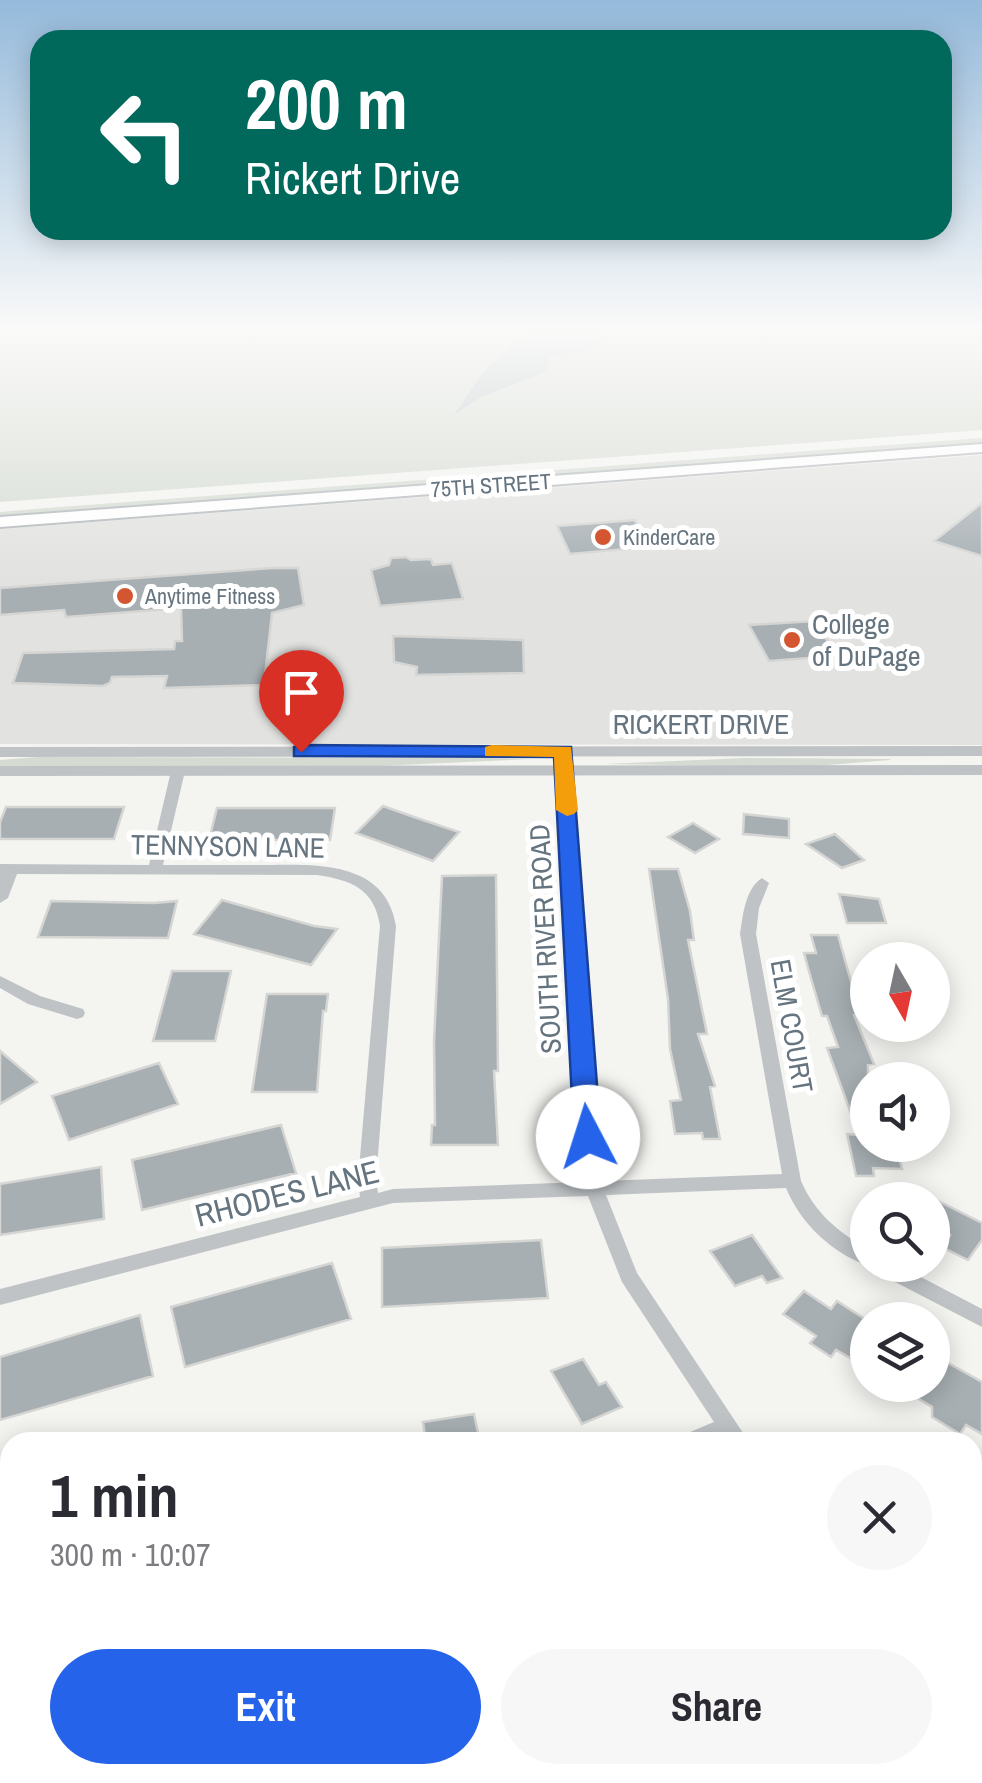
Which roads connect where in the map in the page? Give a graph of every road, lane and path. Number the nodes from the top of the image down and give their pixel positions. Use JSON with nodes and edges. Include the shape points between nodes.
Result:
{"nodes":[{"id":1,"x":982,"y":435,"type":"edge"},
{"id":2,"x":982,"y":448,"type":"edge"},
{"id":3,"x":0,"y":508,"type":"edge"},
{"id":4,"x":0,"y":522,"type":"edge"},
{"id":5,"x":564,"y":751,"type":"junction"},
{"id":6,"x":982,"y":751,"type":"edge"},
{"id":7,"x":0,"y":752,"type":"edge"},
{"id":8,"x":982,"y":770,"type":"edge"},
{"id":9,"x":0,"y":771,"type":"edge"},
{"id":10,"x":178,"y":771,"type":"junction"},
{"id":11,"x":565,"y":772,"type":"junction"},
{"id":12,"x":5,"y":869,"type":"edge"},
{"id":13,"x":155,"y":869,"type":"junction"},
{"id":14,"x":762,"y":883,"type":"dead end"},
{"id":15,"x":0,"y":898,"type":"edge"},
{"id":16,"x":0,"y":981,"type":"edge"},
{"id":17,"x":77,"y":1013,"type":"dead end"},
{"id":18,"x":792,"y":1182,"type":"junction"},
{"id":19,"x":594,"y":1187,"type":"junction"},
{"id":20,"x":370,"y":1201,"type":"junction"},
{"id":21,"x":850,"y":1247,"type":"edge"},
{"id":22,"x":912,"y":1282,"type":"edge"},
{"id":23,"x":0,"y":1297,"type":"edge"},
{"id":24,"x":982,"y":1319,"type":"edge"},
{"id":25,"x":732,"y":1432,"type":"edge"}],
"edges":[{"from":1,"to":3,"type":"main road","name":"75TH STREET"},
{"from":2,"to":4,"type":"main road","name":"75TH STREET"},
{"from":5,"to":6,"type":"street","name":"RICKERT DRIVE"},
{"from":5,"to":7,"type":"street","name":"RICKERT DRIVE"},
{"from":5,"to":11,"type":"street","name":"SOUTH RIVER ROAD"},
{"from":8,"to":11,"type":"street","name":"RICKERT DRIVE"},
{"from":9,"to":10,"type":"street","name":"RICKERT DRIVE"},
{"from":10,"to":11,"type":"street","name":"RICKERT DRIVE"},
{"from":10,"to":13,"type":"street"},
{"from":11,"to":19,"type":"street","name":"SOUTH RIVER ROAD"},
{"from":12,"to":13,"type":"street","name":"TENNYSON LANE"},
{"from":12,"to":15,"type":"street"},
{"from":13,"to":20,"type":"street","name":"TENNYSON LANE","via":[[330,871],[362,882],[383,901],[388,926],[366,1180]]},
{"from":14,"to":18,"type":"street","name":"ELM COURT","via":[[748,934]]},
{"from":16,"to":17,"type":"street"},
{"from":18,"to":19,"type":"street","name":"RHODES LANE"},
{"from":18,"to":21,"type":"street","name":"ELM COURT","via":[[820,1229]]},
{"from":19,"to":20,"type":"street","name":"RHODES LANE"},
{"from":19,"to":25,"type":"street","name":"SOUTH RIVER ROAD","via":[[629,1276]]},
{"from":20,"to":23,"type":"street","name":"RHODES LANE"},
{"from":22,"to":24,"type":"street"}]}
